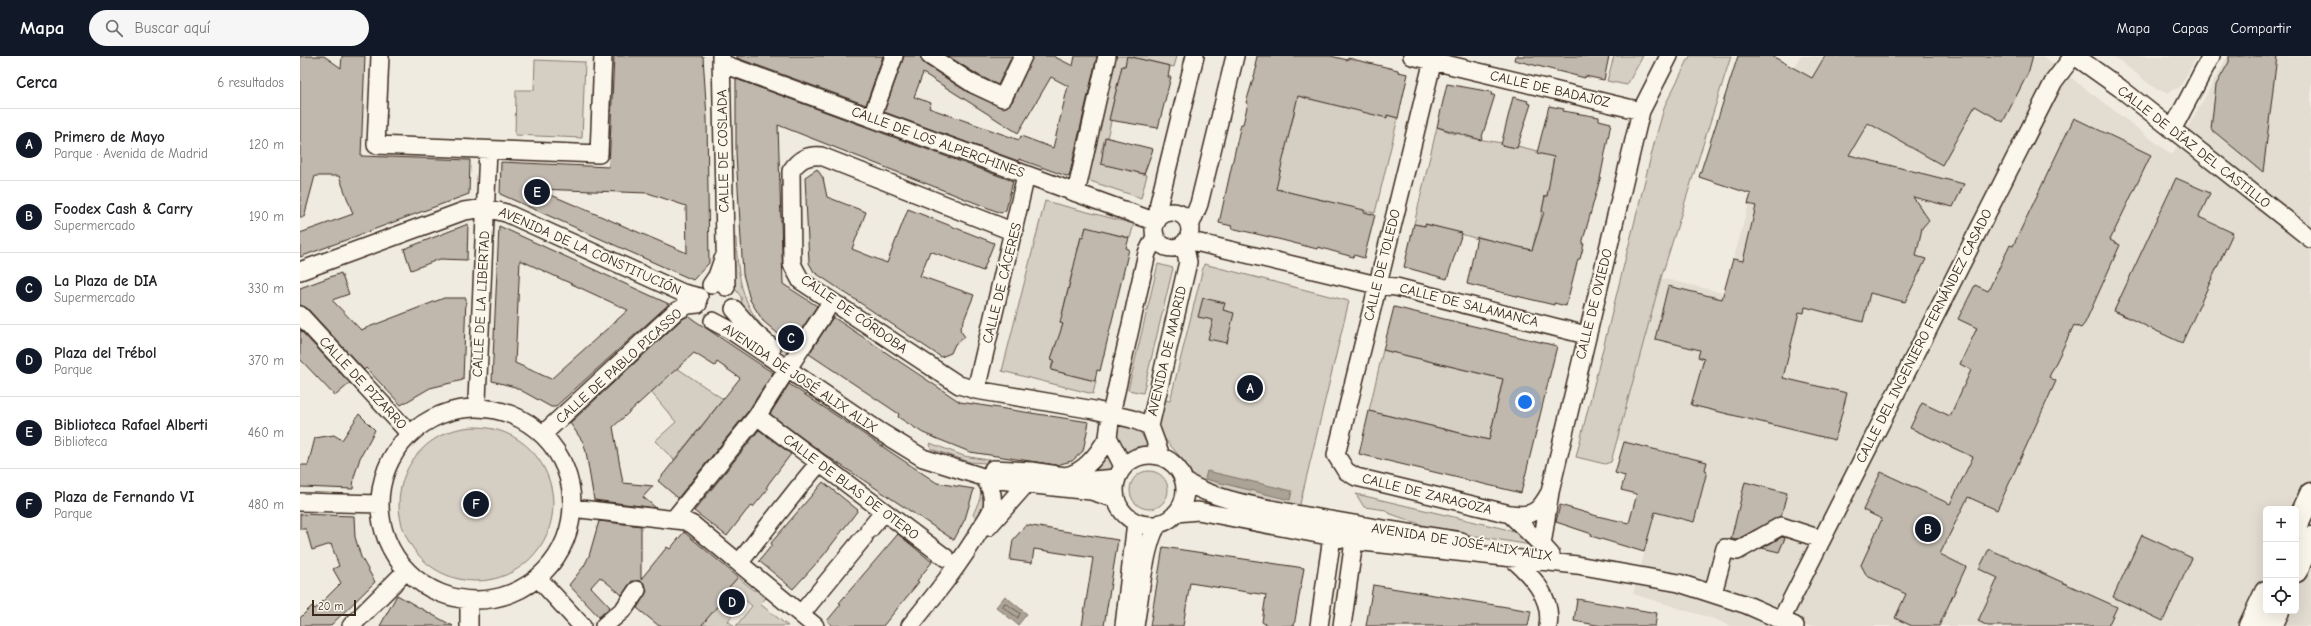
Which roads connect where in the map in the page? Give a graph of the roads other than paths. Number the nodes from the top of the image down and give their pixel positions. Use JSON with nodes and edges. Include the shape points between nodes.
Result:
{"nodes":[{"id":1,"x":380,"y":56,"type":"edge"},
{"id":2,"x":603,"y":56,"type":"edge"},
{"id":3,"x":894,"y":56,"type":"edge"},
{"id":4,"x":930,"y":56,"type":"edge"},
{"id":5,"x":1023,"y":56,"type":"edge"},
{"id":6,"x":1107,"y":56,"type":"edge"},
{"id":7,"x":1196,"y":56,"type":"edge"},
{"id":8,"x":1235,"y":56,"type":"edge"},
{"id":9,"x":1412,"y":56,"type":"edge"},
{"id":10,"x":1669,"y":56,"type":"edge"},
{"id":11,"x":2074,"y":56,"type":"edge"},
{"id":12,"x":2211,"y":56,"type":"edge"},
{"id":13,"x":1434,"y":58,"type":"edge"},
{"id":14,"x":721,"y":59,"type":"edge"},
{"id":15,"x":1641,"y":111,"type":"junction"},
{"id":16,"x":872,"y":117,"type":"junction"},
{"id":17,"x":2172,"y":130,"type":"junction"},
{"id":18,"x":488,"y":150,"type":"junction"},
{"id":19,"x":1026,"y":175,"type":"junction"},
{"id":20,"x":1076,"y":193,"type":"junction"},
{"id":21,"x":486,"y":208,"type":"junction"},
{"id":22,"x":1156,"y":226,"type":"junction"},
{"id":23,"x":1014,"y":232,"type":"junction"},
{"id":24,"x":1187,"y":236,"type":"junction"},
{"id":25,"x":2311,"y":239,"type":"edge"},
{"id":26,"x":300,"y":271,"type":"edge"},
{"id":27,"x":1377,"y":285,"type":"junction"},
{"id":28,"x":708,"y":293,"type":"junction"},
{"id":29,"x":734,"y":309,"type":"junction"},
{"id":30,"x":826,"y":310,"type":"dead end"},
{"id":31,"x":300,"y":315,"type":"edge"},
{"id":32,"x":713,"y":321,"type":"junction"},
{"id":33,"x":1586,"y":335,"type":"junction"},
{"id":34,"x":790,"y":365,"type":"junction"},
{"id":35,"x":976,"y":390,"type":"junction"},
{"id":36,"x":477,"y":400,"type":"dead end"},
{"id":37,"x":1111,"y":414,"type":"junction"},
{"id":38,"x":756,"y":416,"type":"junction"},
{"id":39,"x":1150,"y":426,"type":"junction"},
{"id":40,"x":410,"y":434,"type":"junction"},
{"id":41,"x":543,"y":434,"type":"junction"},
{"id":42,"x":1108,"y":437,"type":"junction"},
{"id":43,"x":1161,"y":456,"type":"junction"},
{"id":44,"x":819,"y":462,"type":"junction"},
{"id":45,"x":1346,"y":471,"type":"joint"},
{"id":46,"x":1120,"y":472,"type":"junction"},
{"id":47,"x":1061,"y":475,"type":"junction"},
{"id":48,"x":983,"y":477,"type":"junction"},
{"id":49,"x":1184,"y":480,"type":"junction"},
{"id":50,"x":1026,"y":484,"type":"junction"},
{"id":51,"x":1550,"y":492,"type":"junction"},
{"id":52,"x":2311,"y":494,"type":"edge"},
{"id":53,"x":1116,"y":499,"type":"junction"},
{"id":54,"x":300,"y":502,"type":"edge"},
{"id":55,"x":380,"y":504,"type":"junction"},
{"id":56,"x":572,"y":508,"type":"junction"},
{"id":57,"x":883,"y":513,"type":"junction"},
{"id":58,"x":1176,"y":513,"type":"junction"},
{"id":59,"x":1510,"y":514,"type":"junction"},
{"id":60,"x":674,"y":519,"type":"junction"},
{"id":61,"x":2299,"y":520,"type":"edge"},
{"id":62,"x":1136,"y":522,"type":"junction"},
{"id":63,"x":1160,"y":523,"type":"junction"},
{"id":64,"x":1346,"y":523,"type":"junction"},
{"id":65,"x":1291,"y":529,"type":"junction"},
{"id":66,"x":1332,"y":537,"type":"junction"},
{"id":67,"x":2311,"y":538,"type":"edge"},
{"id":68,"x":1821,"y":540,"type":"junction"},
{"id":69,"x":1354,"y":541,"type":"junction"},
{"id":70,"x":973,"y":543,"type":"junction"},
{"id":71,"x":1376,"y":544,"type":"junction"},
{"id":72,"x":1547,"y":550,"type":"junction"},
{"id":73,"x":946,"y":558,"type":"dead end"},
{"id":74,"x":1513,"y":559,"type":"junction"},
{"id":75,"x":1352,"y":561,"type":"junction"},
{"id":76,"x":739,"y":563,"type":"junction"},
{"id":77,"x":1328,"y":563,"type":"junction"},
{"id":78,"x":2299,"y":564,"type":"edge"},
{"id":79,"x":1577,"y":565,"type":"junction"},
{"id":80,"x":406,"y":571,"type":"junction"},
{"id":81,"x":538,"y":578,"type":"junction"},
{"id":82,"x":637,"y":590,"type":"dead end"},
{"id":83,"x":1713,"y":593,"type":"junction"},
{"id":84,"x":2263,"y":598,"type":"edge"},
{"id":85,"x":469,"y":600,"type":"junction"},
{"id":86,"x":801,"y":614,"type":"junction"},
{"id":87,"x":2277,"y":614,"type":"edge"},
{"id":88,"x":1788,"y":623,"type":"edge"},
{"id":89,"x":351,"y":626,"type":"edge"},
{"id":90,"x":469,"y":626,"type":"edge"},
{"id":91,"x":582,"y":626,"type":"edge"},
{"id":92,"x":604,"y":626,"type":"edge"},
{"id":93,"x":815,"y":626,"type":"edge"},
{"id":94,"x":910,"y":626,"type":"edge"},
{"id":95,"x":1124,"y":626,"type":"edge"},
{"id":96,"x":1135,"y":626,"type":"edge"},
{"id":97,"x":1319,"y":626,"type":"edge"},
{"id":98,"x":1342,"y":626,"type":"edge"},
{"id":99,"x":1548,"y":626,"type":"edge"},
{"id":100,"x":2250,"y":626,"type":"edge"},
{"id":101,"x":2271,"y":626,"type":"edge"}],
"edges":[{"from":1,"to":18,"type":"street","via":[[376,145]]},
{"from":2,"to":18,"type":"street","via":[[599,154]]},
{"from":3,"to":16,"type":"street"},
{"from":4,"to":5,"type":"street","via":[[973,84],[1003,98]]},
{"from":6,"to":20,"type":"street"},
{"from":7,"to":22,"type":"street","via":[[1159,203]]},
{"from":8,"to":24,"type":"street","via":[[1199,204]]},
{"from":9,"to":13,"type":"street","name":"CALLE DE BADAJOZ"},
{"from":10,"to":15,"type":"street","name":"CALLE DE OVIEDO"},
{"from":11,"to":17,"type":"street","name":"CALLE DE DÍAZ DEL CASTILLO"},
{"from":11,"to":68,"type":"street","name":"CALLE DEL INGENIERO FERNÁNDEZ CASADO","via":[[2054,81]]},
{"from":12,"to":17,"type":"street"},
{"from":13,"to":15,"type":"street","name":"CALLE DE BADAJOZ"},
{"from":13,"to":27,"type":"street","name":"CALLE DE TOLEDO"},
{"from":14,"to":16,"type":"street","name":"CALLE DE LOS ALPERCHINES"},
{"from":14,"to":28,"type":"street","name":"CALLE DE COSLADA","via":[[725,245]]},
{"from":15,"to":33,"type":"street","name":"CALLE DE OVIEDO"},
{"from":16,"to":19,"type":"street","name":"CALLE DE LOS ALPERCHINES"},
{"from":17,"to":25,"type":"street","name":"CALLE DE DÍAZ DEL CASTILLO"},
{"from":18,"to":21,"type":"street","name":"CALLE DE LA LIBERTAD"},
{"from":19,"to":20,"type":"street","name":"CALLE DE LOS ALPERCHINES"},
{"from":19,"to":23,"type":"street","name":"CALLE DE CÁCERES"},
{"from":20,"to":22,"type":"street","name":"CALLE DE LOS ALPERCHINES"},
{"from":21,"to":26,"type":"street","name":"AVENIDA DE LA CONSTITUCIÓN","via":[[464,211]]},
{"from":21,"to":28,"type":"street","name":"AVENIDA DE LA CONSTITUCIÓN","via":[[506,213],[683,293]]},
{"from":21,"to":36,"type":"street","name":"CALLE DE LA LIBERTAD"},
{"from":22,"to":24,"type":"street","via":[[1160,243],[1168,247],[1176,247]]},
{"from":22,"to":24,"type":"street","via":[[1166,213],[1173,212],[1184,216]]},
{"from":22,"to":37,"type":"street","via":[[1147,253]]},
{"from":23,"to":35,"type":"street","name":"CALLE DE CÁCERES"},
{"from":23,"to":35,"type":"street","name":"CALLE DE CÓRDOBA","via":[[821,156],[806,156],[791,171],[792,264],[801,281],[925,364],[959,385]]},
{"from":24,"to":27,"type":"street","name":"CALLE DE SALAMANCA"},
{"from":24,"to":39,"type":"street","name":"AVENIDA DE MADRID","via":[[1188,262]]},
{"from":27,"to":33,"type":"street","name":"CALLE DE SALAMANCA","via":[[1396,287]]},
{"from":27,"to":45,"type":"street","name":"CALLE DE TOLEDO","via":[[1336,455]]},
{"from":28,"to":29,"type":"street","via":[[734,297]]},
{"from":28,"to":32,"type":"street","name":"AVENIDA DE JOSÉ ALIX ALIX","via":[[702,315]]},
{"from":28,"to":41,"type":"street","name":"CALLE DE PABLO PICASSO","via":[[675,312]]},
{"from":29,"to":32,"type":"street","via":[[726,319]]},
{"from":29,"to":34,"type":"street","name":"AVENIDA DE JOSÉ ALIX ALIX"},
{"from":30,"to":34,"type":"street"},
{"from":31,"to":40,"type":"street","name":"CALLE DE PIZARRO"},
{"from":32,"to":34,"type":"street","name":"AVENIDA DE JOSÉ ALIX ALIX"},
{"from":33,"to":51,"type":"street","name":"CALLE DE OVIEDO"},
{"from":34,"to":38,"type":"street"},
{"from":34,"to":47,"type":"street","name":"AVENIDA DE JOSÉ ALIX ALIX","via":[[926,452],[975,467]]},
{"from":34,"to":48,"type":"street","name":"AVENIDA DE JOSÉ ALIX ALIX","via":[[879,431],[923,458]]},
{"from":35,"to":37,"type":"street","name":"CALLE DE CÓRDOBA"},
{"from":37,"to":39,"type":"street","name":"CALLE DE CÓRDOBA"},
{"from":37,"to":42,"type":"street"},
{"from":38,"to":44,"type":"street","name":"CALLE DE BLAS DE OTERO"},
{"from":38,"to":60,"type":"street"},
{"from":39,"to":43,"type":"street","name":"AVENIDA DE MADRID"},
{"from":40,"to":41,"type":"street","via":[[441,414],[477,407],[512,414]]},
{"from":40,"to":55,"type":"street","via":[[391,459],[384,479]]},
{"from":41,"to":56,"type":"street","via":[[557,451],[566,471],[572,492]]},
{"from":42,"to":46,"type":"street"},
{"from":42,"to":47,"type":"street","via":[[1089,463]]},
{"from":43,"to":46,"type":"street","via":[[1147,454],[1135,457]]},
{"from":43,"to":49,"type":"street","via":[[1176,466]]},
{"from":44,"to":57,"type":"street","name":"CALLE DE BLAS DE OTERO"},
{"from":44,"to":76,"type":"street"},
{"from":45,"to":59,"type":"street","name":"CALLE DE ZARAGOZA","via":[[1356,477]]},
{"from":46,"to":47,"type":"street","name":"AVENIDA DE JOSÉ ALIX ALIX","via":[[1092,480]]},
{"from":46,"to":53,"type":"street","via":[[1114,488]]},
{"from":47,"to":50,"type":"street","via":[[1037,479]]},
{"from":48,"to":50,"type":"street","name":"AVENIDA DE JOSÉ ALIX ALIX"},
{"from":48,"to":70,"type":"street","via":[[989,484],[992,508]]},
{"from":49,"to":58,"type":"street","via":[[1182,504]]},
{"from":49,"to":64,"type":"street","name":"AVENIDA DE JOSÉ ALIX ALIX","via":[[1202,492],[1221,498]]},
{"from":50,"to":53,"type":"street","name":"AVENIDA DE JOSÉ ALIX ALIX","via":[[1091,491]]},
{"from":50,"to":70,"type":"street"},
{"from":51,"to":59,"type":"street","name":"CALLE DE ZARAGOZA","via":[[1540,508],[1532,514]]},
{"from":51,"to":72,"type":"street","name":"CALLE DE OVIEDO"},
{"from":52,"to":61,"type":"main road"},
{"from":53,"to":62,"type":"street","via":[[1121,510]]},
{"from":54,"to":55,"type":"street"},
{"from":55,"to":80,"type":"street","via":[[381,519],[390,547]]},
{"from":56,"to":60,"type":"street"},
{"from":56,"to":81,"type":"street","via":[[565,541],[553,561]]},
{"from":57,"to":73,"type":"street","name":"CALLE DE BLAS DE OTERO"},
{"from":57,"to":86,"type":"street"},
{"from":58,"to":63,"type":"street"},
{"from":58,"to":65,"type":"street","name":"AVENIDA DE JOSÉ ALIX ALIX","via":[[1198,511]]},
{"from":59,"to":72,"type":"street","name":"CALLE DE ZARAGOZA"},
{"from":60,"to":76,"type":"street","via":[[693,525]]},
{"from":62,"to":63,"type":"street"},
{"from":62,"to":95,"type":"street"},
{"from":63,"to":96,"type":"street","via":[[1149,542]]},
{"from":64,"to":66,"type":"street"},
{"from":64,"to":69,"type":"street"},
{"from":64,"to":72,"type":"street","name":"AVENIDA DE JOSÉ ALIX ALIX"},
{"from":65,"to":66,"type":"street","name":"AVENIDA DE JOSÉ ALIX ALIX"},
{"from":65,"to":77,"type":"street","name":"AVENIDA DE JOSÉ ALIX ALIX","via":[[1310,537],[1318,544]]},
{"from":66,"to":69,"type":"street","name":"AVENIDA DE JOSÉ ALIX ALIX"},
{"from":66,"to":77,"type":"street"},
{"from":67,"to":78,"type":"main road"},
{"from":68,"to":83,"type":"street","via":[[1781,526],[1737,551],[1725,548]]},
{"from":68,"to":88,"type":"street","name":"CALLE DEL INGENIERO FERNÁNDEZ CASADO"},
{"from":69,"to":71,"type":"street","name":"AVENIDA DE JOSÉ ALIX ALIX"},
{"from":69,"to":75,"type":"street"},
{"from":70,"to":94,"type":"street"},
{"from":71,"to":74,"type":"street","name":"AVENIDA DE JOSÉ ALIX ALIX","via":[[1451,550]]},
{"from":71,"to":75,"type":"street","via":[[1359,552]]},
{"from":72,"to":79,"type":"street","name":"AVENIDA DE JOSÉ ALIX ALIX"},
{"from":74,"to":79,"type":"street","name":"AVENIDA DE JOSÉ ALIX ALIX"},
{"from":74,"to":99,"type":"street","via":[[1540,588],[1548,609]]},
{"from":75,"to":98,"type":"street"},
{"from":76,"to":86,"type":"street"},
{"from":77,"to":97,"type":"street"},
{"from":79,"to":83,"type":"street","via":[[1679,583]]},
{"from":80,"to":85,"type":"street","via":[[438,593]]},
{"from":80,"to":89,"type":"street"},
{"from":81,"to":85,"type":"street","via":[[504,596]]},
{"from":81,"to":91,"type":"street"},
{"from":82,"to":92,"type":"street","via":[[624,609]]},
{"from":83,"to":88,"type":"street"},
{"from":84,"to":100,"type":"main road"},
{"from":85,"to":90,"type":"street"},
{"from":86,"to":93,"type":"street"},
{"from":87,"to":101,"type":"main road"}]}
